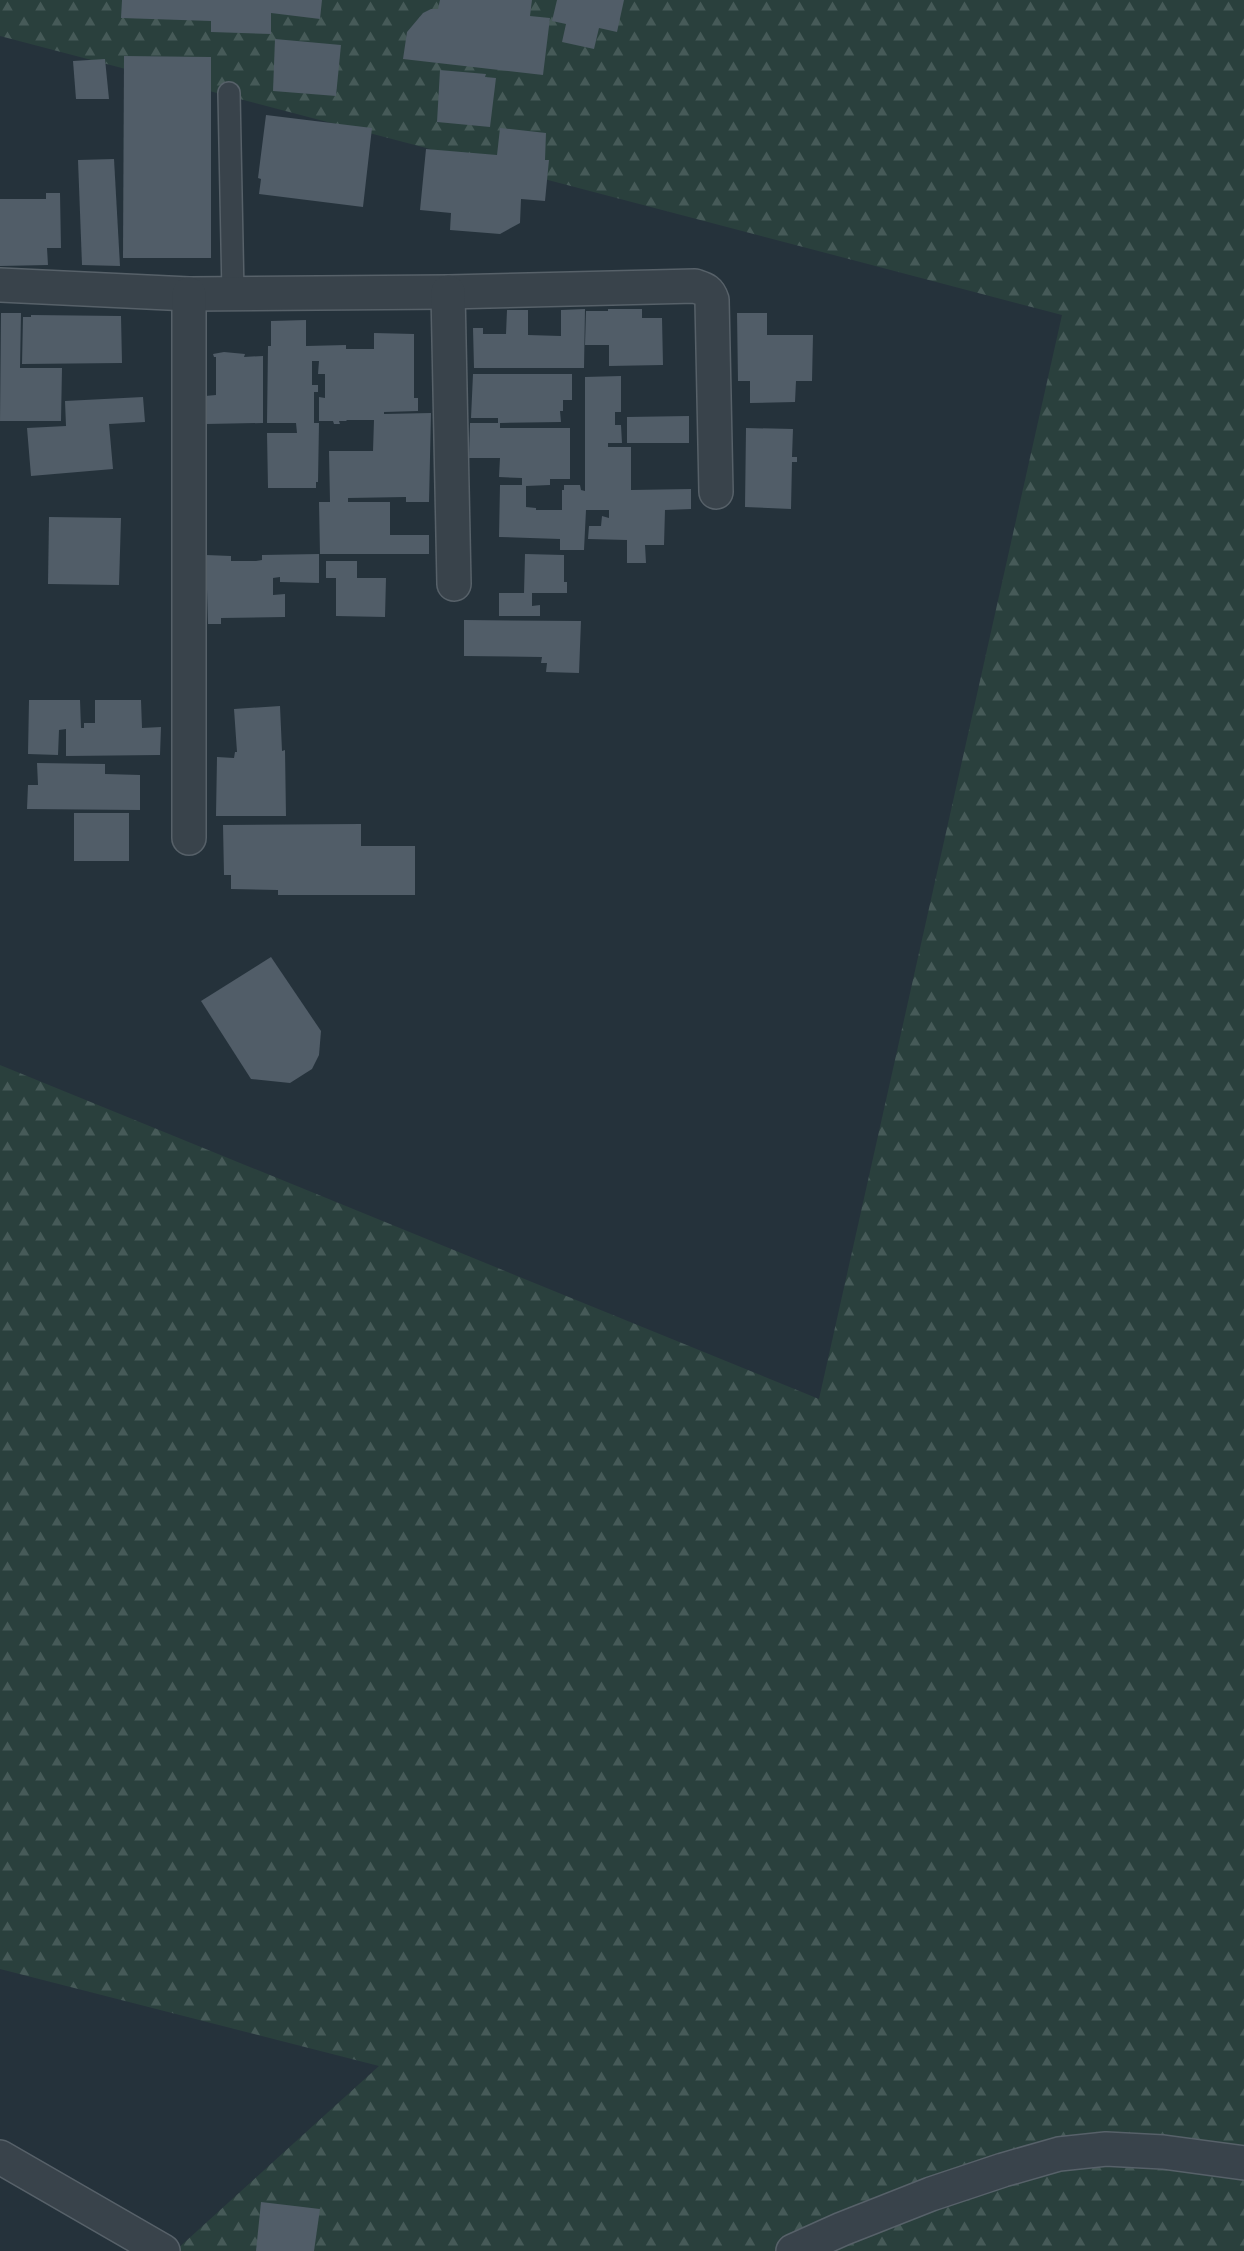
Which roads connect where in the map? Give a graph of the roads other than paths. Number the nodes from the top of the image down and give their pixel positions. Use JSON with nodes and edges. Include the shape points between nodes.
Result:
{"nodes":[{"id":1,"x":229,"y":93,"type":"dead end"},
{"id":2,"x":0,"y":285,"type":"edge"},
{"id":3,"x":448,"y":292,"type":"junction"},
{"id":4,"x":189,"y":294,"type":"junction"},
{"id":5,"x":233,"y":294,"type":"junction"},
{"id":6,"x":716,"y":492,"type":"dead end"},
{"id":7,"x":454,"y":584,"type":"dead end"},
{"id":8,"x":189,"y":838,"type":"dead end"},
{"id":9,"x":0,"y":2157,"type":"edge"},
{"id":10,"x":1244,"y":2163,"type":"edge"},
{"id":11,"x":163,"y":2251,"type":"edge"},
{"id":12,"x":793,"y":2251,"type":"edge"}],
"edges":[{"from":1,"to":5,"type":"lane"},
{"from":2,"to":4,"type":"street"},
{"from":3,"to":5,"type":"street"},
{"from":3,"to":6,"type":"street","via":[[694,286],[704,289],[712,300]]},
{"from":3,"to":7,"type":"street"},
{"from":4,"to":5,"type":"street"},
{"from":4,"to":8,"type":"street"},
{"from":9,"to":11,"type":"street"},
{"from":10,"to":12,"type":"street","via":[[1129,2150],[1059,2154],[931,2194]]}]}
